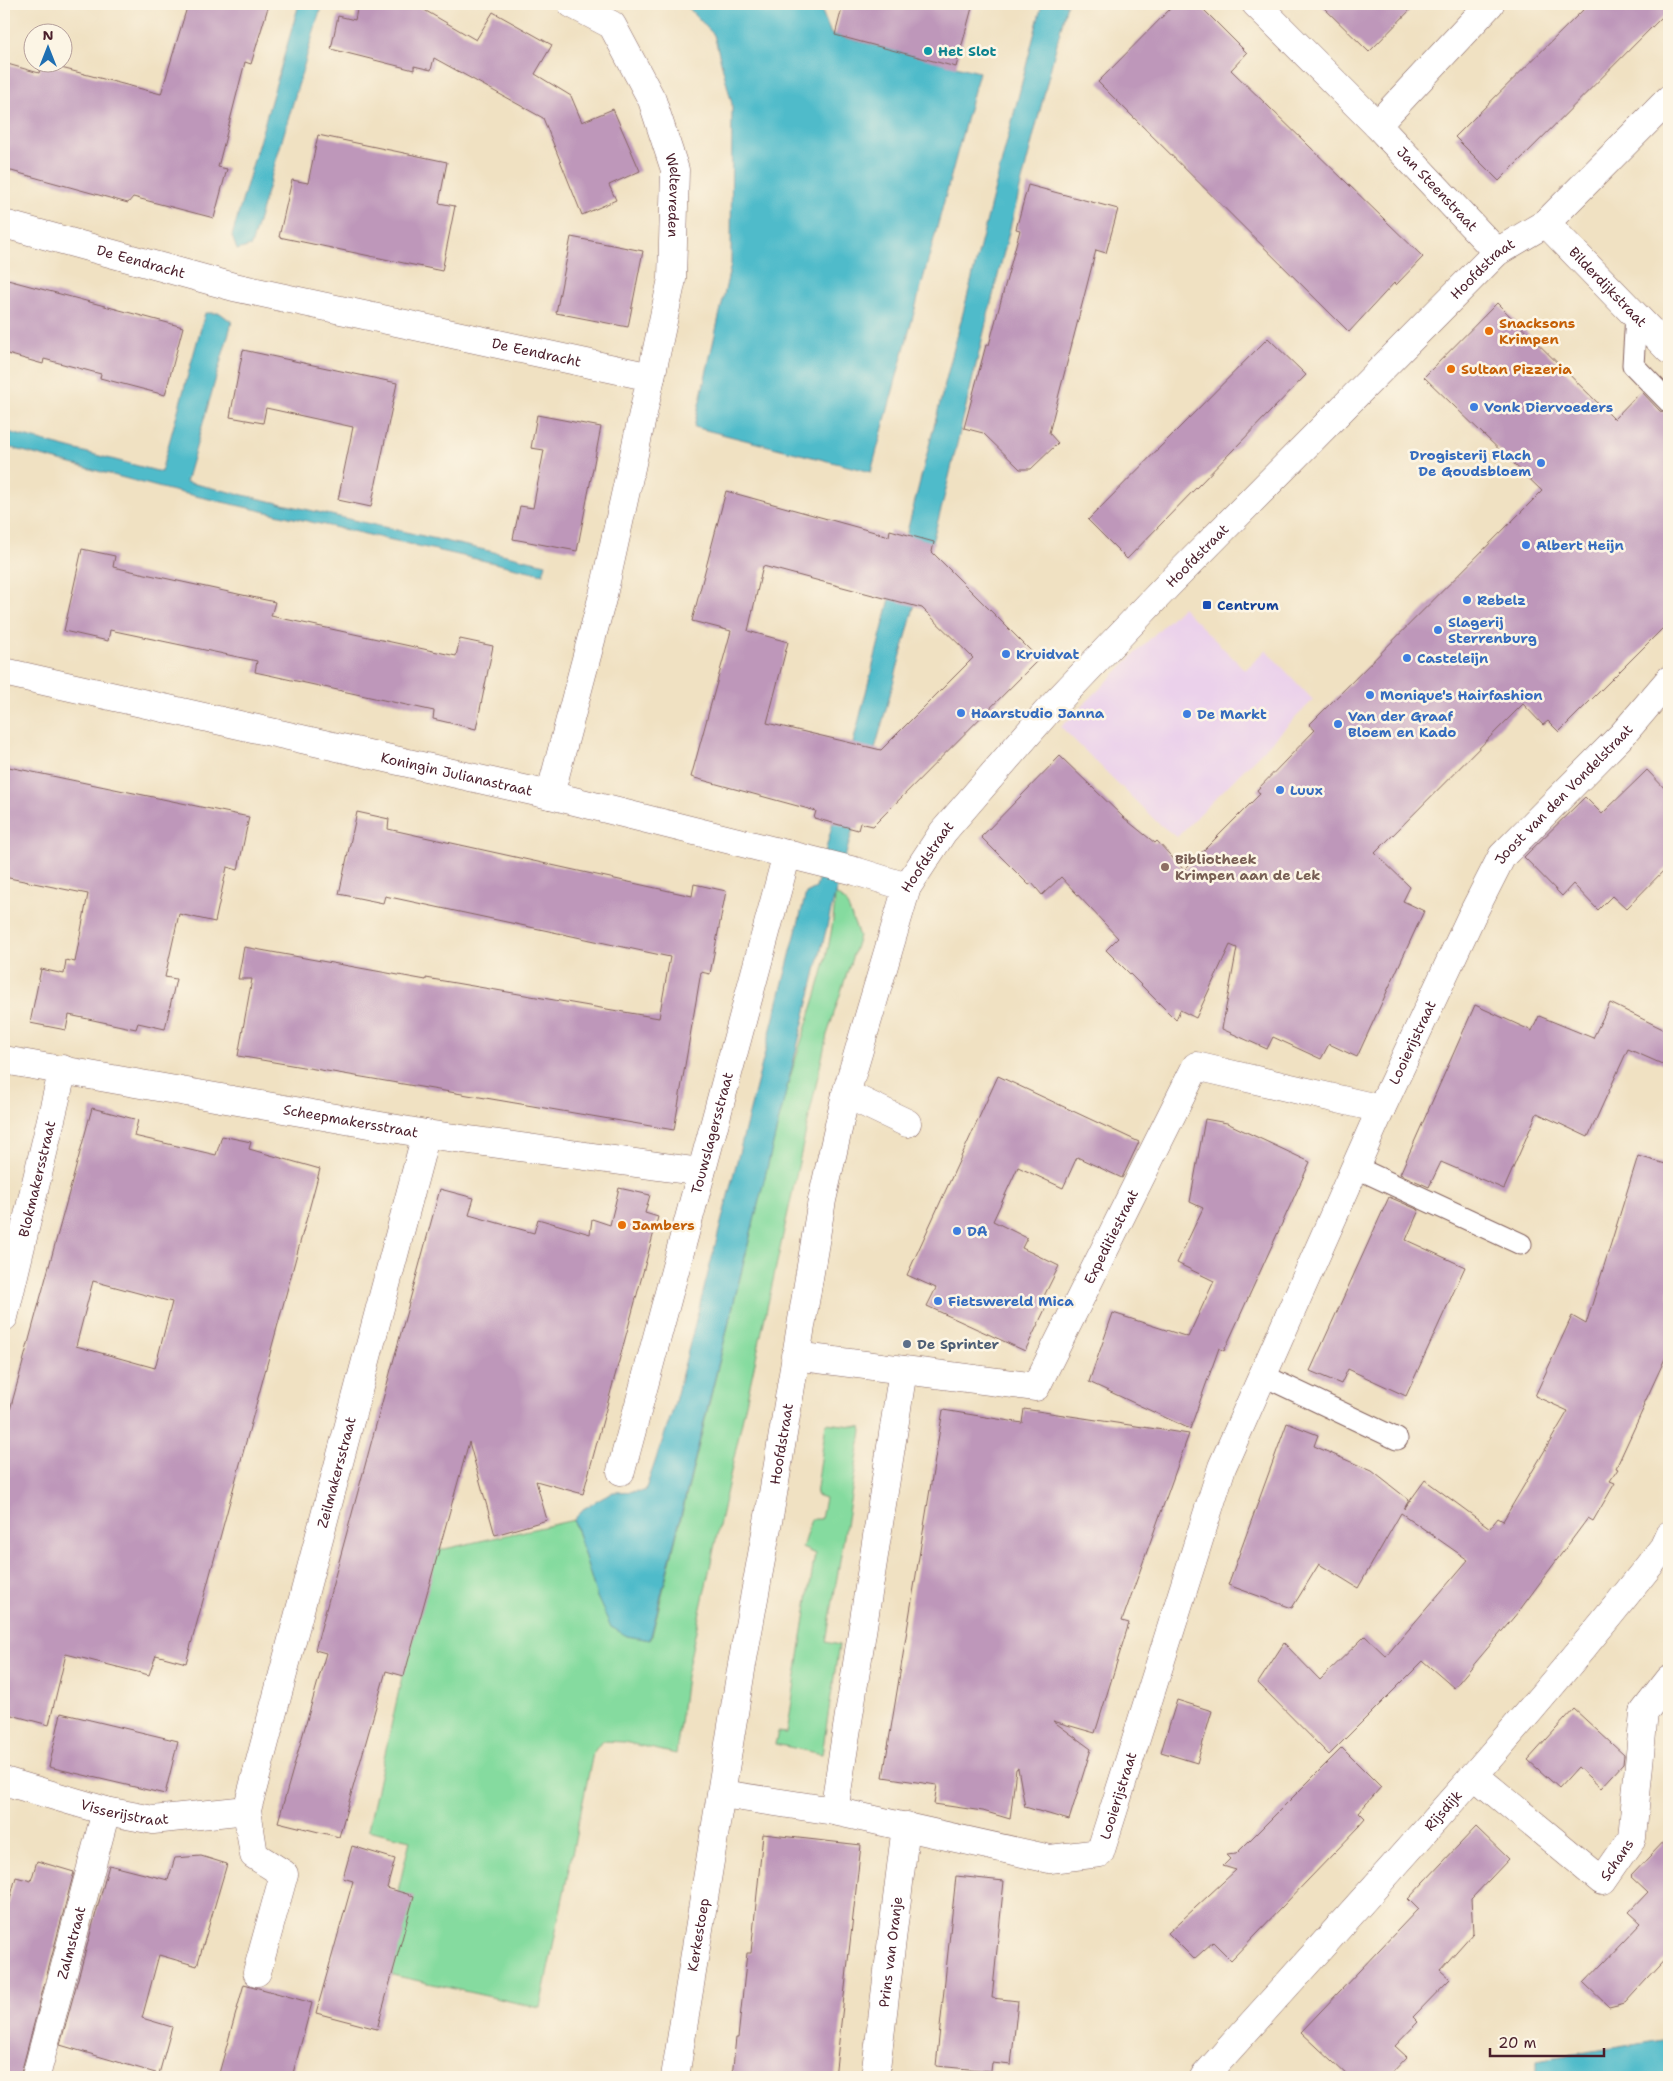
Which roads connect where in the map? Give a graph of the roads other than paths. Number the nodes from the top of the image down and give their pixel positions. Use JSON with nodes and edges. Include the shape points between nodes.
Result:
{"nodes":[{"id":1,"x":572,"y":4,"type":"edge"},
{"id":2,"x":1256,"y":4,"type":"edge"},
{"id":3,"x":1490,"y":4,"type":"edge"},
{"id":4,"x":616,"y":14,"type":"edge"},
{"id":5,"x":1669,"y":99,"type":"edge"},
{"id":6,"x":1377,"y":125,"type":"junction"},
{"id":7,"x":1546,"y":223,"type":"junction"},
{"id":8,"x":4,"y":224,"type":"edge"},
{"id":9,"x":1497,"y":252,"type":"junction"},
{"id":10,"x":1636,"y":315,"type":"junction"},
{"id":11,"x":1669,"y":350,"type":"edge"},
{"id":12,"x":651,"y":377,"type":"junction"},
{"id":13,"x":1669,"y":402,"type":"edge"},
{"id":14,"x":4,"y":672,"type":"edge"},
{"id":15,"x":1669,"y":680,"type":"edge"},
{"id":16,"x":550,"y":795,"type":"junction"},
{"id":17,"x":787,"y":854,"type":"junction"},
{"id":18,"x":907,"y":887,"type":"junction"},
{"id":19,"x":1471,"y":917,"type":"joint"},
{"id":20,"x":4,"y":1060,"type":"edge"},
{"id":21,"x":63,"y":1070,"type":"junction"},
{"id":22,"x":846,"y":1094,"type":"junction"},
{"id":23,"x":1381,"y":1110,"type":"junction"},
{"id":24,"x":907,"y":1124,"type":"dead end"},
{"id":25,"x":426,"y":1134,"type":"junction"},
{"id":26,"x":1355,"y":1167,"type":"junction"},
{"id":27,"x":701,"y":1172,"type":"junction"},
{"id":28,"x":1521,"y":1244,"type":"dead end"},
{"id":29,"x":4,"y":1317,"type":"edge"},
{"id":30,"x":795,"y":1356,"type":"junction"},
{"id":31,"x":903,"y":1370,"type":"junction"},
{"id":32,"x":1262,"y":1375,"type":"junction"},
{"id":33,"x":1397,"y":1439,"type":"dead end"},
{"id":34,"x":621,"y":1471,"type":"dead end"},
{"id":35,"x":1669,"y":1535,"type":"edge"},
{"id":36,"x":1669,"y":1680,"type":"edge"},
{"id":37,"x":1474,"y":1775,"type":"junction"},
{"id":38,"x":4,"y":1781,"type":"edge"},
{"id":39,"x":722,"y":1794,"type":"junction"},
{"id":40,"x":247,"y":1810,"type":"junction"},
{"id":41,"x":106,"y":1811,"type":"junction"},
{"id":42,"x":834,"y":1811,"type":"junction"},
{"id":43,"x":906,"y":1826,"type":"junction"},
{"id":44,"x":257,"y":1972,"type":"dead end"},
{"id":45,"x":36,"y":2076,"type":"edge"},
{"id":46,"x":676,"y":2077,"type":"edge"},
{"id":47,"x":875,"y":2077,"type":"edge"},
{"id":48,"x":1204,"y":2077,"type":"edge"}],
"edges":[{"from":1,"to":4,"type":"street","name":"Weltevreden"},
{"from":2,"to":6,"type":"street","name":"Jan Steenstraat"},
{"from":3,"to":6,"type":"street"},
{"from":4,"to":12,"type":"street","name":"Weltevreden","via":[[652,100],[675,170],[672,278]]},
{"from":5,"to":7,"type":"street","name":"Hoofdstraat"},
{"from":6,"to":9,"type":"street","name":"Jan Steenstraat"},
{"from":7,"to":9,"type":"street","name":"Hoofdstraat"},
{"from":7,"to":10,"type":"street","name":"Bilderdijkstraat"},
{"from":8,"to":12,"type":"street","name":"De Eendracht","via":[[234,287]]},
{"from":9,"to":18,"type":"street","name":"Hoofdstraat","via":[[1046,713],[943,832]]},
{"from":10,"to":11,"type":"street","name":"Bilderdijkstraat"},
{"from":10,"to":13,"type":"lane","via":[[1633,366]]},
{"from":12,"to":16,"type":"street","via":[[602,595]]},
{"from":14,"to":16,"type":"street","name":"Koningin Julianastraat"},
{"from":15,"to":19,"type":"street","name":"Joost van den Vondelstraat","via":[[1623,734],[1502,856]]},
{"from":16,"to":17,"type":"street","name":"Koningin Julianastraat"},
{"from":17,"to":18,"type":"street","name":"Koningin Julianastraat"},
{"from":17,"to":27,"type":"street","name":"Touwslagersstraat"},
{"from":18,"to":22,"type":"street","name":"Hoofdstraat"},
{"from":19,"to":23,"type":"street","name":"Looierijstraat"},
{"from":20,"to":21,"type":"street","name":"Scheepmakersstraat"},
{"from":21,"to":25,"type":"street","name":"Scheepmakersstraat"},
{"from":21,"to":29,"type":"street","name":"Blokmakersstraat"},
{"from":22,"to":24,"type":"street"},
{"from":22,"to":30,"type":"street","name":"Hoofdstraat","via":[[822,1200]]},
{"from":23,"to":26,"type":"street","name":"Looierijstraat"},
{"from":23,"to":31,"type":"street","name":"Expeditiestraat","via":[[1196,1066],[1036,1387]]},
{"from":25,"to":27,"type":"street","name":"Scheepmakersstraat"},
{"from":25,"to":40,"type":"street","name":"Zeilmakersstraat"},
{"from":26,"to":28,"type":"lane"},
{"from":26,"to":32,"type":"street","name":"Looierijstraat"},
{"from":27,"to":34,"type":"street","name":"Touwslagersstraat"},
{"from":30,"to":31,"type":"street","name":"Expeditiestraat"},
{"from":30,"to":39,"type":"street","name":"Hoofdstraat"},
{"from":31,"to":42,"type":"street"},
{"from":32,"to":33,"type":"lane"},
{"from":32,"to":43,"type":"street","name":"Looierijstraat","via":[[1222,1467],[1100,1853],[1050,1859]]},
{"from":35,"to":37,"type":"street","name":"Rijsdijk","via":[[1663,1548],[1600,1629]]},
{"from":36,"to":37,"type":"street","name":"Schans","via":[[1644,1712],[1632,1838],[1602,1881]]},
{"from":37,"to":48,"type":"street","name":"Rijsdijk"},
{"from":38,"to":41,"type":"street","name":"Visserijstraat"},
{"from":39,"to":42,"type":"street","name":"Looierijstraat"},
{"from":39,"to":46,"type":"street","name":"Kerkestoep"},
{"from":40,"to":41,"type":"street","name":"Visserijstraat","via":[[153,1820]]},
{"from":40,"to":44,"type":"street","via":[[254,1855],[284,1874]]},
{"from":41,"to":45,"type":"street","name":"Zalmstraat"},
{"from":42,"to":43,"type":"street","name":"Looierijstraat"},
{"from":43,"to":47,"type":"street","name":"Prins van Oranje"}]}
